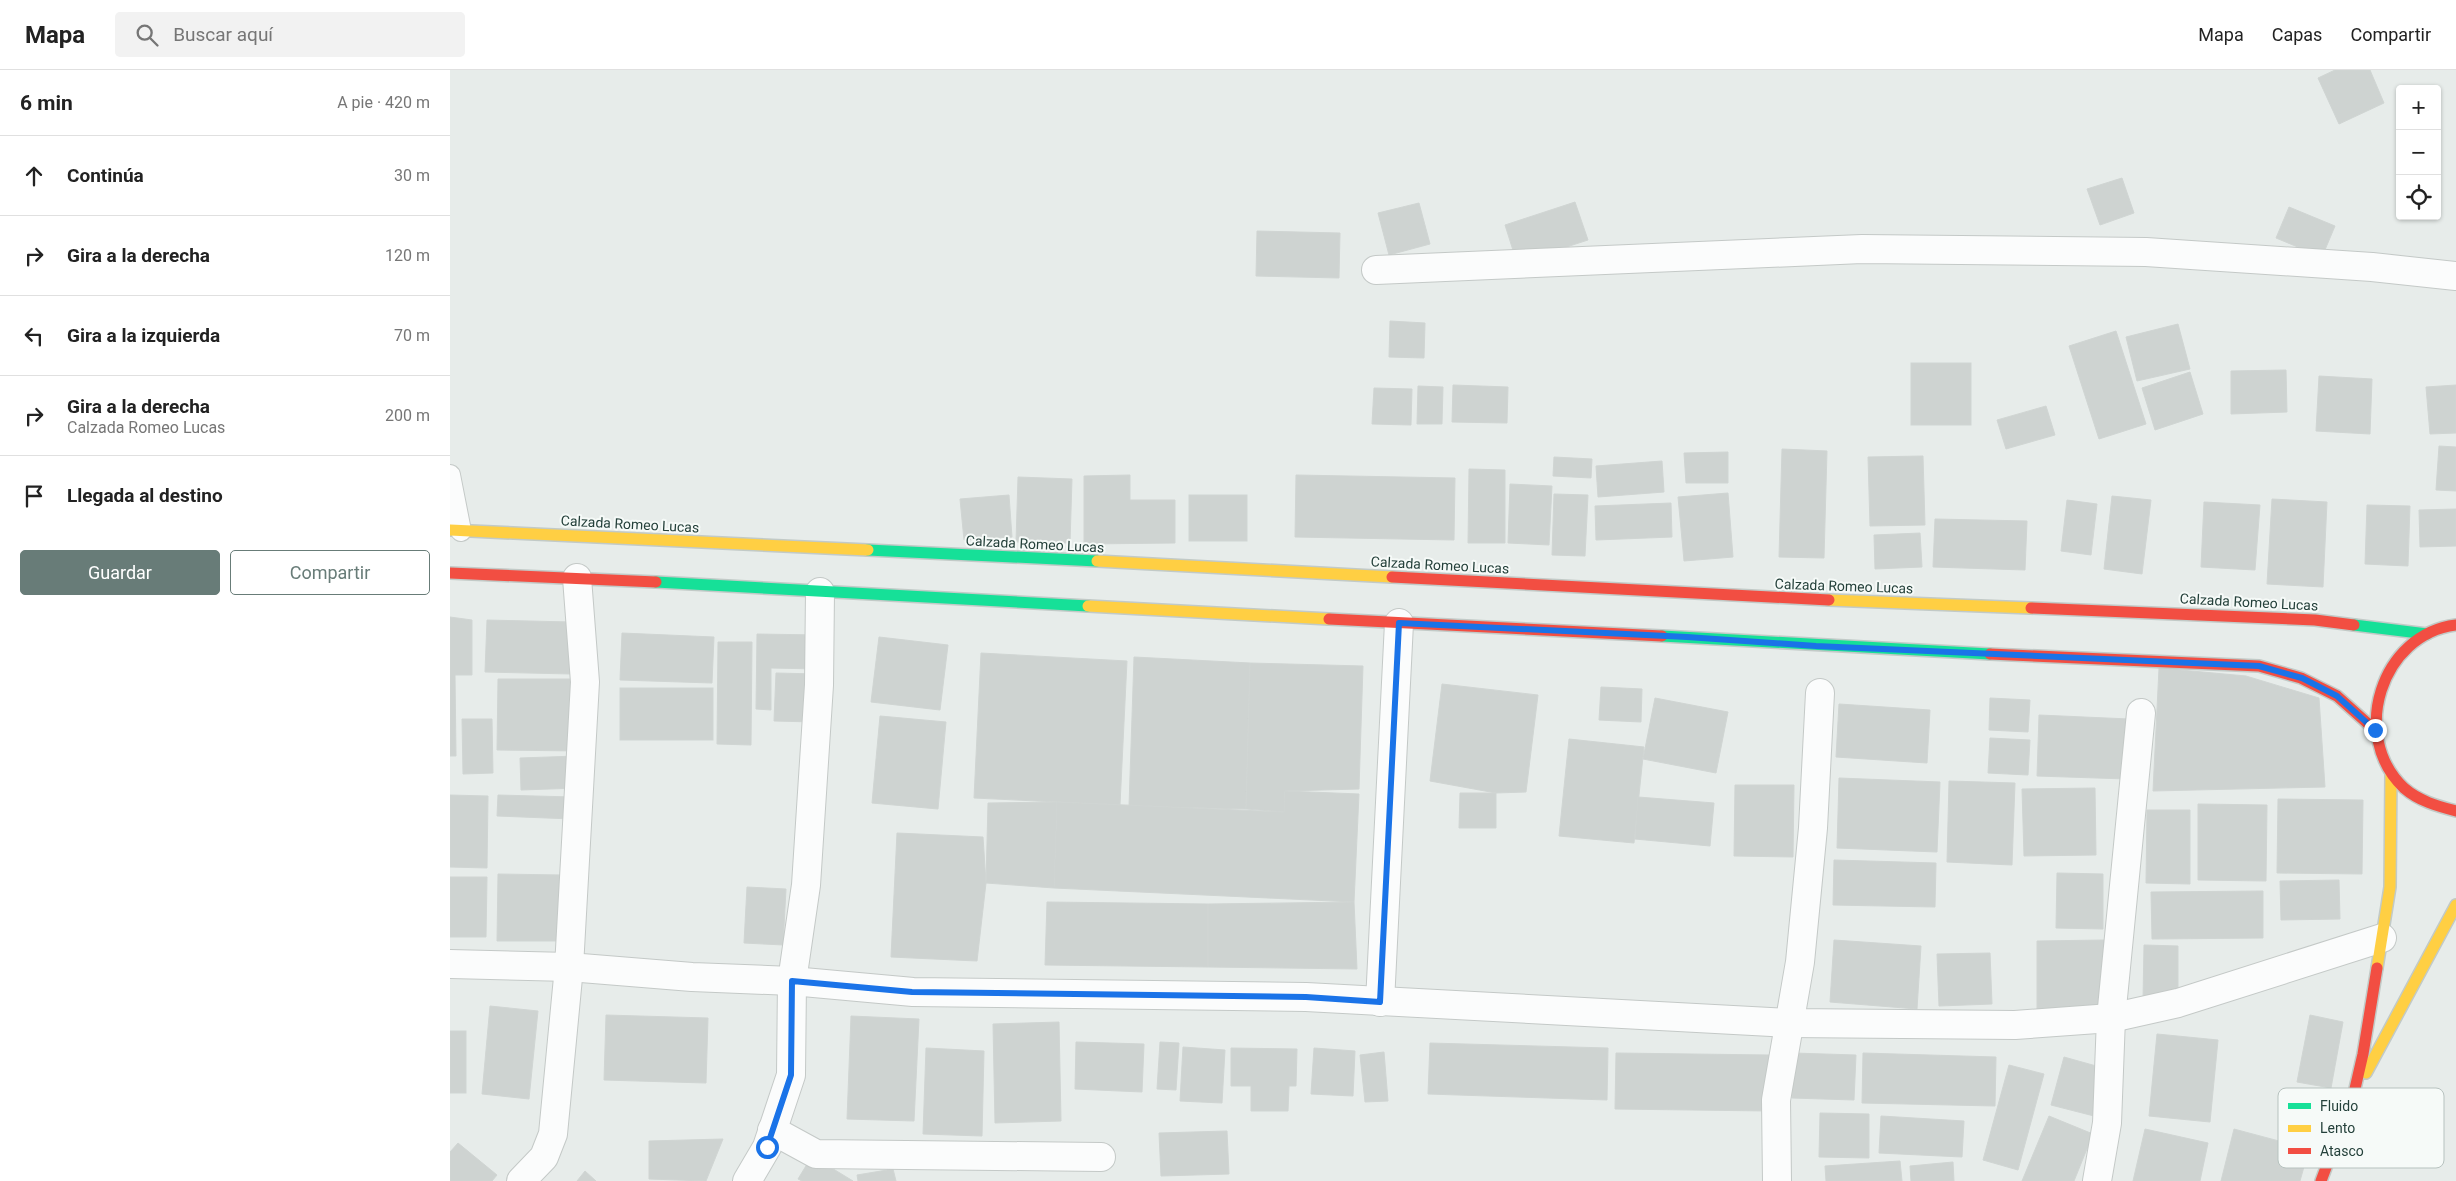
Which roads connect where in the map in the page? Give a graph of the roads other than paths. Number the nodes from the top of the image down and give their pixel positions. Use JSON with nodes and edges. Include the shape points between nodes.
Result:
{"nodes":[{"id":1,"x":1376,"y":270,"type":"dead end"},
{"id":2,"x":2456,"y":276,"type":"edge"},
{"id":3,"x":450,"y":475,"type":"edge"},
{"id":4,"x":456,"y":531,"type":"edge"},
{"id":5,"x":450,"y":573,"type":"edge"},
{"id":6,"x":577,"y":578,"type":"junction"},
{"id":7,"x":820,"y":592,"type":"junction"},
{"id":8,"x":1399,"y":623,"type":"junction"},
{"id":9,"x":2456,"y":626,"type":"edge"},
{"id":10,"x":2427,"y":634,"type":"junction"},
{"id":11,"x":1820,"y":693,"type":"dead end"},
{"id":12,"x":2141,"y":713,"type":"dead end"},
{"id":13,"x":2375,"y":730,"type":"junction"},
{"id":14,"x":2391,"y":772,"type":"junction"},
{"id":15,"x":2456,"y":811,"type":"edge"},
{"id":16,"x":2456,"y":905,"type":"edge"},
{"id":17,"x":2382,"y":938,"type":"junction"},
{"id":18,"x":450,"y":964,"type":"edge"},
{"id":19,"x":569,"y":967,"type":"junction"},
{"id":20,"x":792,"y":981,"type":"junction"},
{"id":21,"x":1380,"y":1002,"type":"junction"},
{"id":22,"x":2111,"y":1018,"type":"junction"},
{"id":23,"x":1790,"y":1023,"type":"junction"},
{"id":24,"x":2355,"y":1088,"type":"edge"},
{"id":25,"x":2357,"y":1088,"type":"edge"},
{"id":26,"x":772,"y":1130,"type":"junction"},
{"id":27,"x":1100,"y":1157,"type":"dead end"},
{"id":28,"x":2327,"y":1168,"type":"edge"},
{"id":29,"x":521,"y":1181,"type":"edge"},
{"id":30,"x":747,"y":1181,"type":"edge"},
{"id":31,"x":1776,"y":1181,"type":"edge"},
{"id":32,"x":2098,"y":1181,"type":"edge"},
{"id":33,"x":2322,"y":1181,"type":"edge"}],
"edges":[{"from":1,"to":2,"type":"street","via":[[1862,249],[2146,252]]},
{"from":3,"to":4,"type":"lane"},
{"from":4,"to":10,"type":"main road","name":"Calzada Romeo Lucas","via":[[1201,567],[1694,595],[2315,620]]},
{"from":5,"to":6,"type":"main road"},
{"from":6,"to":7,"type":"main road"},
{"from":6,"to":19,"type":"street","via":[[585,682]]},
{"from":7,"to":8,"type":"main road"},
{"from":7,"to":20,"type":"street","via":[[819,685],[806,885]]},
{"from":8,"to":13,"type":"main road","via":[[1826,647],[2259,666],[2302,678],[2337,696]]},
{"from":8,"to":21,"type":"street"},
{"from":9,"to":10,"type":"main road"},
{"from":10,"to":13,"type":"main road","via":[[2392,664],[2381,684],[2375,707]]},
{"from":11,"to":23,"type":"street","via":[[1813,828],[1800,962]]},
{"from":12,"to":22,"type":"street"},
{"from":13,"to":14,"type":"main road","via":[[2378,745]]},
{"from":14,"to":15,"type":"main road","via":[[2408,790],[2427,803]]},
{"from":14,"to":17,"type":"main road","via":[[2390,887]]},
{"from":16,"to":25,"type":"main road"},
{"from":17,"to":22,"type":"street","via":[[2178,1003]]},
{"from":17,"to":24,"type":"main road"},
{"from":18,"to":19,"type":"street"},
{"from":19,"to":20,"type":"street"},
{"from":19,"to":29,"type":"street","via":[[553,1134],[544,1157]]},
{"from":20,"to":21,"type":"street","via":[[912,992],[1306,997]]},
{"from":20,"to":26,"type":"street","via":[[791,1075]]},
{"from":21,"to":23,"type":"street"},
{"from":22,"to":23,"type":"street","via":[[2015,1025]]},
{"from":22,"to":32,"type":"street","via":[[2107,1123]]},
{"from":23,"to":31,"type":"street","via":[[1776,1100]]},
{"from":26,"to":27,"type":"street","via":[[816,1154]]},
{"from":26,"to":30,"type":"street","via":[[767,1147]]},
{"from":28,"to":33,"type":"main road"}]}
